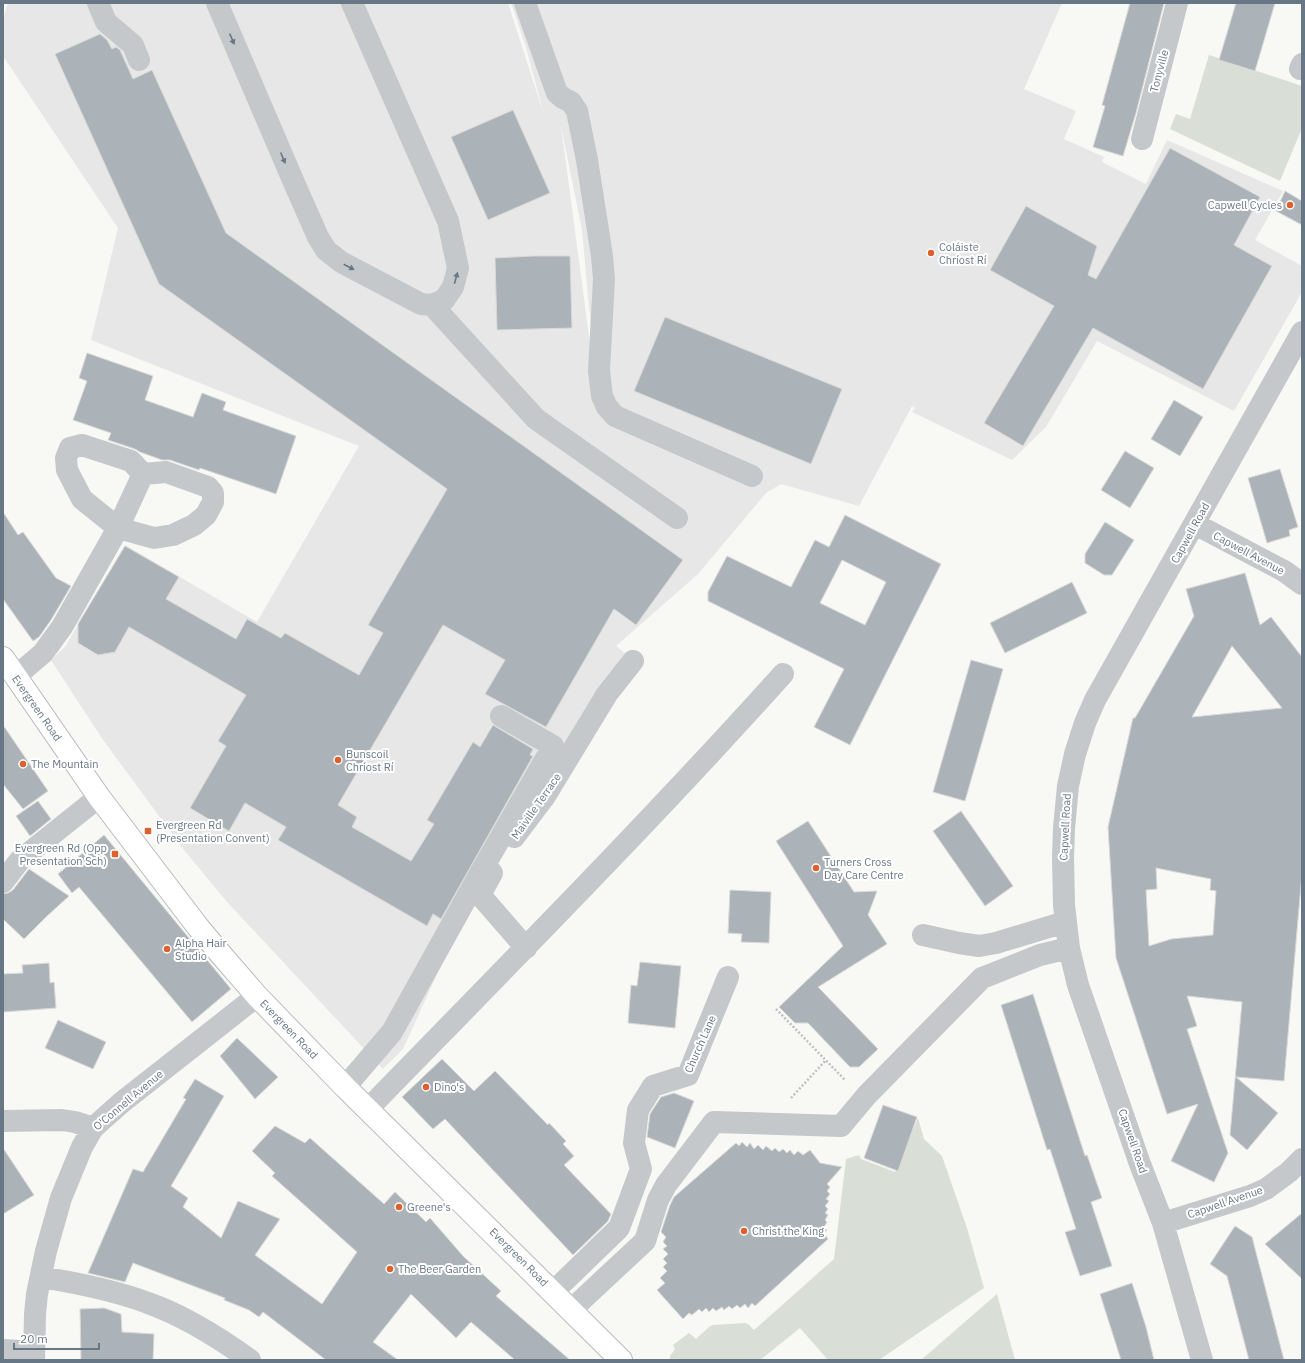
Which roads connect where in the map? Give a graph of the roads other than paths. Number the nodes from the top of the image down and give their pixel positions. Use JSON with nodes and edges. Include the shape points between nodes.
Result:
{"nodes":[{"id":1,"x":98,"y":3,"type":"edge"},
{"id":2,"x":217,"y":3,"type":"edge"},
{"id":3,"x":352,"y":3,"type":"edge"},
{"id":4,"x":525,"y":3,"type":"edge"},
{"id":5,"x":1177,"y":3,"type":"edge"},
{"id":6,"x":139,"y":60,"type":"dead end"},
{"id":7,"x":1142,"y":139,"type":"dead end"},
{"id":8,"x":432,"y":305,"type":"junction"},
{"id":9,"x":1302,"y":332,"type":"edge"},
{"id":10,"x":143,"y":474,"type":"junction"},
{"id":11,"x":752,"y":476,"type":"dead end"},
{"id":12,"x":677,"y":518,"type":"dead end"},
{"id":13,"x":1195,"y":524,"type":"junction"},
{"id":14,"x":118,"y":528,"type":"junction"},
{"id":15,"x":1302,"y":584,"type":"edge"},
{"id":16,"x":3,"y":658,"type":"edge"},
{"id":17,"x":633,"y":661,"type":"dead end"},
{"id":18,"x":783,"y":674,"type":"dead end"},
{"id":19,"x":15,"y":677,"type":"junction"},
{"id":20,"x":501,"y":716,"type":"dead end"},
{"id":21,"x":99,"y":797,"type":"junction"},
{"id":22,"x":3,"y":882,"type":"edge"},
{"id":23,"x":1065,"y":922,"type":"junction"},
{"id":24,"x":924,"y":935,"type":"dead end"},
{"id":25,"x":526,"y":948,"type":"junction"},
{"id":26,"x":1069,"y":948,"type":"junction"},
{"id":27,"x":728,"y":977,"type":"dead end"},
{"id":28,"x":257,"y":996,"type":"junction"},
{"id":29,"x":345,"y":1087,"type":"junction"},
{"id":30,"x":368,"y":1109,"type":"junction"},
{"id":31,"x":3,"y":1121,"type":"edge"},
{"id":32,"x":93,"y":1128,"type":"junction"},
{"id":33,"x":1302,"y":1158,"type":"edge"},
{"id":34,"x":1163,"y":1223,"type":"junction"},
{"id":35,"x":41,"y":1277,"type":"junction"},
{"id":36,"x":553,"y":1292,"type":"junction"},
{"id":37,"x":571,"y":1310,"type":"junction"},
{"id":38,"x":3,"y":1350,"type":"edge"},
{"id":39,"x":34,"y":1356,"type":"edge"},
{"id":40,"x":250,"y":1360,"type":"edge"},
{"id":41,"x":621,"y":1360,"type":"edge"},
{"id":42,"x":1202,"y":1360,"type":"edge"}],
"edges":[{"from":1,"to":6,"type":"street","via":[[106,22],[133,45]]},
{"from":2,"to":8,"type":"street","one_way":true,"via":[[298,192],[326,250],[341,262],[394,290],[421,304]]},
{"from":8,"to":3,"type":"street","one_way":true,"via":[[444,300],[453,287],[458,268],[448,221]]},
{"from":4,"to":11,"type":"street","via":[[557,93],[570,102],[577,111],[587,160],[604,279],[599,371],[602,396],[607,407],[615,416]]},
{"from":5,"to":7,"type":"street","name":"Tonyville"},
{"from":8,"to":12,"type":"street","via":[[536,419]]},
{"from":9,"to":13,"type":"street","name":"Capwell Road"},
{"from":10,"to":14,"type":"street"},
{"from":10,"to":14,"type":"street","via":[[131,461],[82,445],[70,448],[66,458],[67,470],[82,499]]},
{"from":10,"to":14,"type":"street","via":[[166,472],[208,487],[213,493],[213,502],[206,515],[194,525],[173,535],[154,538]]},
{"from":13,"to":15,"type":"street","name":"Capwell Avenue","via":[[1279,568]]},
{"from":13,"to":23,"type":"street","name":"Capwell Road","via":[[1106,678],[1088,716],[1075,754],[1068,786],[1064,828]]},
{"from":14,"to":19,"type":"street","via":[[62,627],[43,653]]},
{"from":16,"to":19,"type":"main road","name":"Evergreen Road"},
{"from":17,"to":25,"type":"street","name":"Maiville Terrace","via":[[607,694],[545,796],[505,850],[480,895]]},
{"from":18,"to":25,"type":"street"},
{"from":19,"to":21,"type":"main road","name":"Evergreen Road"},
{"from":20,"to":29,"type":"street","via":[[553,746],[392,1032]]},
{"from":21,"to":22,"type":"street","via":[[20,860]]},
{"from":21,"to":28,"type":"main road","name":"Evergreen Road","via":[[212,944]]},
{"from":23,"to":24,"type":"street","via":[[979,946]]},
{"from":23,"to":26,"type":"street","name":"Capwell Road"},
{"from":25,"to":30,"type":"street"},
{"from":26,"to":34,"type":"street","name":"Capwell Road","via":[[1078,985]]},
{"from":26,"to":37,"type":"street","via":[[1040,955],[982,978],[864,1098],[841,1126],[714,1122],[666,1185],[658,1200],[645,1241]]},
{"from":27,"to":36,"type":"street","name":"Church Lane","via":[[688,1075],[653,1086],[638,1110],[634,1143],[641,1169],[619,1228]]},
{"from":28,"to":29,"type":"main road","name":"Evergreen Road"},
{"from":28,"to":32,"type":"street","name":"O'Connell Avenue"},
{"from":29,"to":30,"type":"main road","name":"Evergreen Road"},
{"from":30,"to":36,"type":"main road","name":"Evergreen Road"},
{"from":31,"to":32,"type":"street","via":[[62,1120]]},
{"from":32,"to":35,"type":"street","name":"O'Connell Avenue","via":[[82,1147],[61,1198]]},
{"from":33,"to":34,"type":"street","name":"Capwell Avenue","via":[[1289,1172],[1266,1189]]},
{"from":34,"to":42,"type":"street","name":"Capwell Road"},
{"from":35,"to":39,"type":"street","name":"O'Connell Avenue","via":[[35,1314]]},
{"from":35,"to":40,"type":"street","via":[[109,1290],[148,1303],[184,1318]]},
{"from":36,"to":37,"type":"main road","name":"Evergreen Road"},
{"from":37,"to":41,"type":"main road","name":"Evergreen Road"},
{"from":38,"to":39,"type":"street"}]}
